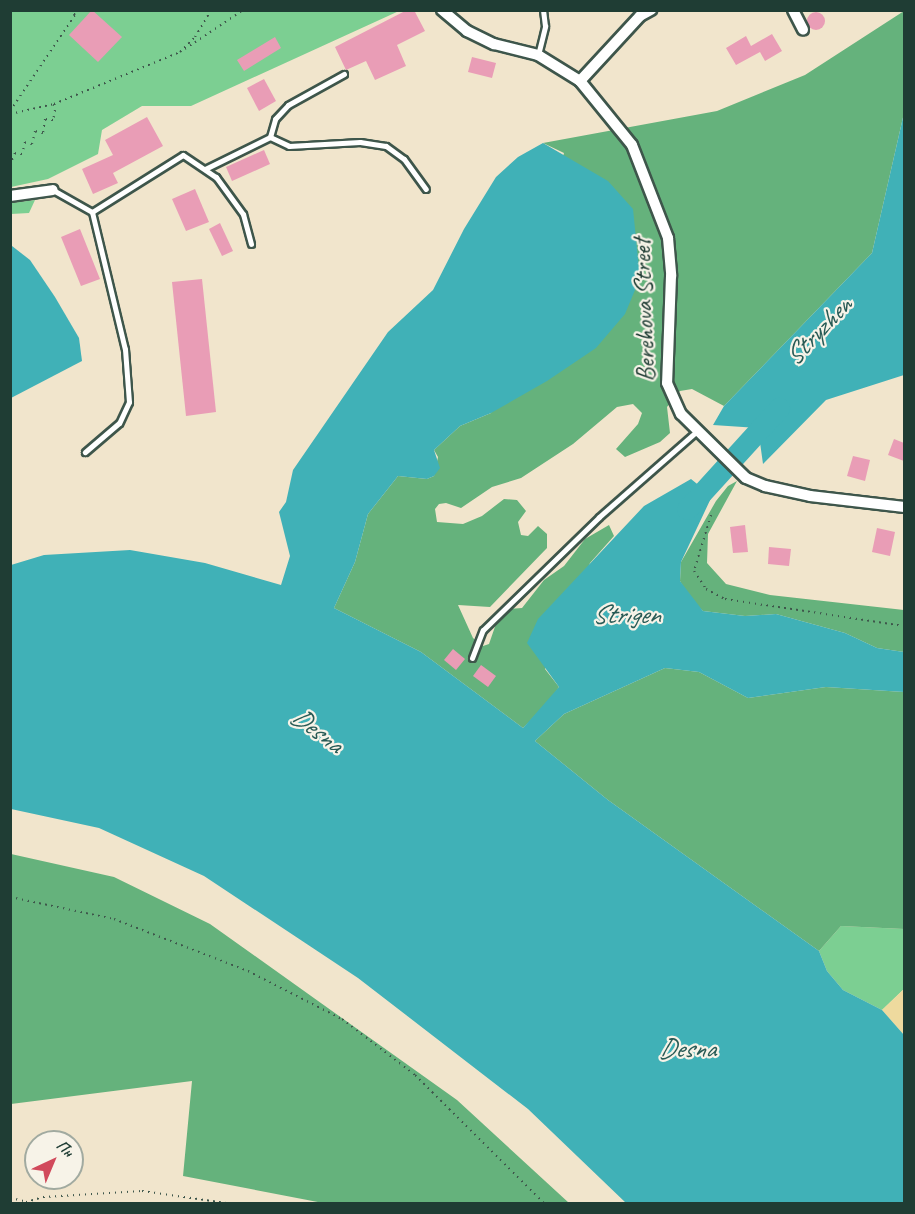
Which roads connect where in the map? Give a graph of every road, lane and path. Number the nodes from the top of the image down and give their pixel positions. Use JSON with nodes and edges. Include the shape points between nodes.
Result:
{"nodes":[{"id":1,"x":71,"y":10,"type":"edge"},
{"id":2,"x":79,"y":10,"type":"edge"},
{"id":3,"x":211,"y":10,"type":"edge"},
{"id":4,"x":243,"y":10,"type":"edge"},
{"id":5,"x":442,"y":10,"type":"edge"},
{"id":6,"x":543,"y":10,"type":"edge"},
{"id":7,"x":651,"y":10,"type":"edge"},
{"id":8,"x":793,"y":10,"type":"edge"},
{"id":9,"x":75,"y":15,"type":"junction"},
{"id":10,"x":803,"y":30,"type":"dead end"},
{"id":11,"x":180,"y":52,"type":"junction"},
{"id":12,"x":538,"y":55,"type":"junction"},
{"id":13,"x":344,"y":74,"type":"dead end"},
{"id":14,"x":580,"y":81,"type":"junction"},
{"id":15,"x":54,"y":104,"type":"junction"},
{"id":16,"x":10,"y":113,"type":"edge"},
{"id":17,"x":270,"y":137,"type":"junction"},
{"id":18,"x":10,"y":165,"type":"edge"},
{"id":19,"x":206,"y":169,"type":"junction"},
{"id":20,"x":426,"y":189,"type":"dead end"},
{"id":21,"x":53,"y":190,"type":"joint"},
{"id":22,"x":10,"y":196,"type":"edge"},
{"id":23,"x":92,"y":212,"type":"junction"},
{"id":24,"x":251,"y":244,"type":"dead end"},
{"id":25,"x":699,"y":434,"type":"junction"},
{"id":26,"x":85,"y":452,"type":"dead end"},
{"id":27,"x":904,"y":507,"type":"edge"},
{"id":28,"x":711,"y":515,"type":"dead end"},
{"id":29,"x":904,"y":626,"type":"edge"},
{"id":30,"x":472,"y":658,"type":"dead end"},
{"id":31,"x":10,"y":897,"type":"edge"},
{"id":32,"x":10,"y":1198,"type":"edge"},
{"id":33,"x":27,"y":1202,"type":"junction"},
{"id":34,"x":20,"y":1203,"type":"edge"},
{"id":35,"x":233,"y":1203,"type":"edge"},
{"id":36,"x":545,"y":1203,"type":"edge"}],
"edges":[{"from":1,"to":9,"type":"path"},
{"from":2,"to":9,"type":"path"},
{"from":3,"to":11,"type":"path","via":[[195,37]]},
{"from":4,"to":11,"type":"path"},
{"from":5,"to":12,"type":"street","name":"Berehova Street","via":[[467,31],[494,44]]},
{"from":6,"to":12,"type":"lane"},
{"from":7,"to":14,"type":"street","via":[[640,16]]},
{"from":8,"to":10,"type":"street"},
{"from":9,"to":16,"type":"path"},
{"from":11,"to":15,"type":"path"},
{"from":12,"to":14,"type":"street","name":"Berehova Street"},
{"from":13,"to":17,"type":"lane","via":[[288,105],[275,119]]},
{"from":14,"to":25,"type":"street","name":"Berehova Street","via":[[632,145],[655,197],[668,238],[671,276],[667,383],[672,401]]},
{"from":15,"to":16,"type":"path"},
{"from":15,"to":18,"type":"path","via":[[53,120],[45,119],[43,132],[35,131],[32,144],[25,142],[22,154],[15,153]]},
{"from":17,"to":19,"type":"lane"},
{"from":17,"to":20,"type":"lane","via":[[289,146],[360,142],[386,146],[404,159]]},
{"from":19,"to":23,"type":"lane","via":[[183,155]]},
{"from":19,"to":24,"type":"lane","via":[[243,214]]},
{"from":21,"to":22,"type":"street"},
{"from":21,"to":23,"type":"lane"},
{"from":23,"to":26,"type":"lane","via":[[125,348],[129,402],[119,423]]},
{"from":25,"to":27,"type":"street","name":"Berehova Street","via":[[746,478],[810,496]]},
{"from":25,"to":30,"type":"lane","via":[[599,517],[483,630]]},
{"from":28,"to":29,"type":"path","via":[[694,571],[706,589],[725,599]]},
{"from":31,"to":36,"type":"path","via":[[114,919],[248,971],[342,1019],[415,1075]]},
{"from":32,"to":33,"type":"path"},
{"from":33,"to":34,"type":"path"},
{"from":33,"to":35,"type":"path","via":[[142,1191]]}]}
